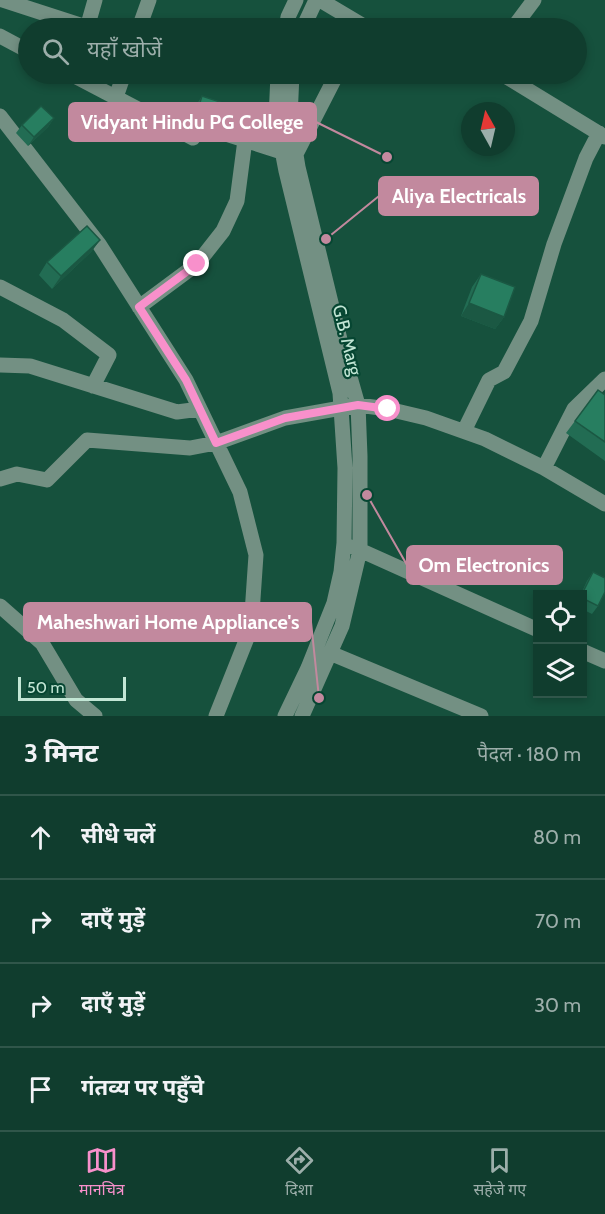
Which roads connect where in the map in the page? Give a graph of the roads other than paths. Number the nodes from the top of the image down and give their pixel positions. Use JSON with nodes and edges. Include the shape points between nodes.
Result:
{"nodes":[{"id":1,"x":3,"y":0,"type":"edge"},
{"id":2,"x":95,"y":0,"type":"edge"},
{"id":3,"x":149,"y":0,"type":"edge"},
{"id":4,"x":296,"y":0,"type":"edge"},
{"id":5,"x":318,"y":0,"type":"edge"},
{"id":6,"x":534,"y":0,"type":"edge"},
{"id":7,"x":58,"y":18,"type":"edge"},
{"id":8,"x":90,"y":18,"type":"edge"},
{"id":9,"x":143,"y":18,"type":"edge"},
{"id":10,"x":288,"y":18,"type":"edge"},
{"id":11,"x":308,"y":18,"type":"edge"},
{"id":12,"x":348,"y":18,"type":"edge"},
{"id":13,"x":520,"y":18,"type":"edge"},
{"id":14,"x":0,"y":36,"type":"edge"},
{"id":15,"x":18,"y":46,"type":"edge"},
{"id":16,"x":91,"y":84,"type":"edge"},
{"id":17,"x":121,"y":84,"type":"edge"},
{"id":18,"x":278,"y":84,"type":"edge"},
{"id":19,"x":292,"y":84,"type":"edge"},
{"id":20,"x":331,"y":84,"type":"edge"},
{"id":21,"x":518,"y":84,"type":"edge"},
{"id":22,"x":116,"y":97,"type":"junction"},
{"id":23,"x":0,"y":116,"type":"edge"},
{"id":24,"x":602,"y":135,"type":"edge"},
{"id":25,"x":245,"y":141,"type":"junction"},
{"id":26,"x":289,"y":153,"type":"junction"},
{"id":27,"x":0,"y":287,"type":"edge"},
{"id":28,"x":139,"y":307,"type":"junction"},
{"id":29,"x":0,"y":365,"type":"edge"},
{"id":30,"x":605,"y":379,"type":"edge"},
{"id":31,"x":93,"y":386,"type":"junction"},
{"id":32,"x":358,"y":405,"type":"junction"},
{"id":33,"x":341,"y":407,"type":"junction"},
{"id":34,"x":200,"y":409,"type":"junction"},
{"id":35,"x":464,"y":431,"type":"junction"},
{"id":36,"x":216,"y":443,"type":"junction"},
{"id":37,"x":544,"y":468,"type":"junction"},
{"id":38,"x":0,"y":479,"type":"edge"},
{"id":39,"x":605,"y":504,"type":"edge"},
{"id":40,"x":345,"y":543,"type":"junction"},
{"id":41,"x":360,"y":550,"type":"junction"},
{"id":42,"x":0,"y":606,"type":"edge"},
{"id":43,"x":533,"y":628,"type":"edge"},
{"id":44,"x":330,"y":653,"type":"junction"},
{"id":45,"x":587,"y":653,"type":"edge"},
{"id":46,"x":605,"y":661,"type":"edge"},
{"id":47,"x":95,"y":716,"type":"edge"},
{"id":48,"x":216,"y":716,"type":"edge"},
{"id":49,"x":285,"y":716,"type":"edge"},
{"id":50,"x":302,"y":716,"type":"edge"},
{"id":51,"x":481,"y":716,"type":"edge"}],
"edges":[{"from":1,"to":7,"type":"street"},
{"from":2,"to":8,"type":"street"},
{"from":3,"to":9,"type":"street"},
{"from":4,"to":10,"type":"street"},
{"from":5,"to":11,"type":"street"},
{"from":5,"to":12,"type":"street"},
{"from":6,"to":13,"type":"street"},
{"from":14,"to":15,"type":"street"},
{"from":16,"to":22,"type":"street"},
{"from":17,"to":22,"type":"street"},
{"from":18,"to":26,"type":"street","name":"G.B. Marg","via":[[276,119]]},
{"from":19,"to":26,"type":"street"},
{"from":20,"to":26,"type":"street"},
{"from":21,"to":24,"type":"street"},
{"from":22,"to":25,"type":"street","via":[[193,138],[201,126]]},
{"from":23,"to":28,"type":"street","via":[[99,244]]},
{"from":24,"to":35,"type":"street","via":[[586,158],[531,321],[504,372],[489,380]]},
{"from":25,"to":26,"type":"street"},
{"from":25,"to":28,"type":"street","via":[[237,201],[223,231],[197,264]]},
{"from":26,"to":32,"type":"street","via":[[298,167]]},
{"from":26,"to":33,"type":"street","name":"G.B. Marg","via":[[286,171]]},
{"from":27,"to":31,"type":"street","via":[[63,320],[109,355]]},
{"from":28,"to":34,"type":"street"},
{"from":29,"to":31,"type":"street","via":[[30,366]]},
{"from":30,"to":37,"type":"street","via":[[574,410]]},
{"from":31,"to":34,"type":"street","via":[[177,412]]},
{"from":32,"to":33,"type":"street"},
{"from":32,"to":35,"type":"street","via":[[426,418]]},
{"from":32,"to":41,"type":"street"},
{"from":33,"to":36,"type":"street","via":[[285,418]]},
{"from":33,"to":40,"type":"street","name":"G.B. Marg"},
{"from":34,"to":36,"type":"street"},
{"from":35,"to":37,"type":"street"},
{"from":36,"to":38,"type":"street","via":[[190,448],[87,440],[47,480],[17,474]]},
{"from":36,"to":48,"type":"street","via":[[240,492],[256,555],[251,628]]},
{"from":37,"to":39,"type":"street"},
{"from":40,"to":41,"type":"street"},
{"from":40,"to":49,"type":"street","name":"G.B. Marg","via":[[334,603]]},
{"from":41,"to":43,"type":"street"},
{"from":41,"to":44,"type":"street","via":[[342,626]]},
{"from":42,"to":47,"type":"street","via":[[42,643],[76,700]]},
{"from":44,"to":50,"type":"street"},
{"from":44,"to":51,"type":"street"},
{"from":45,"to":46,"type":"street"}]}
